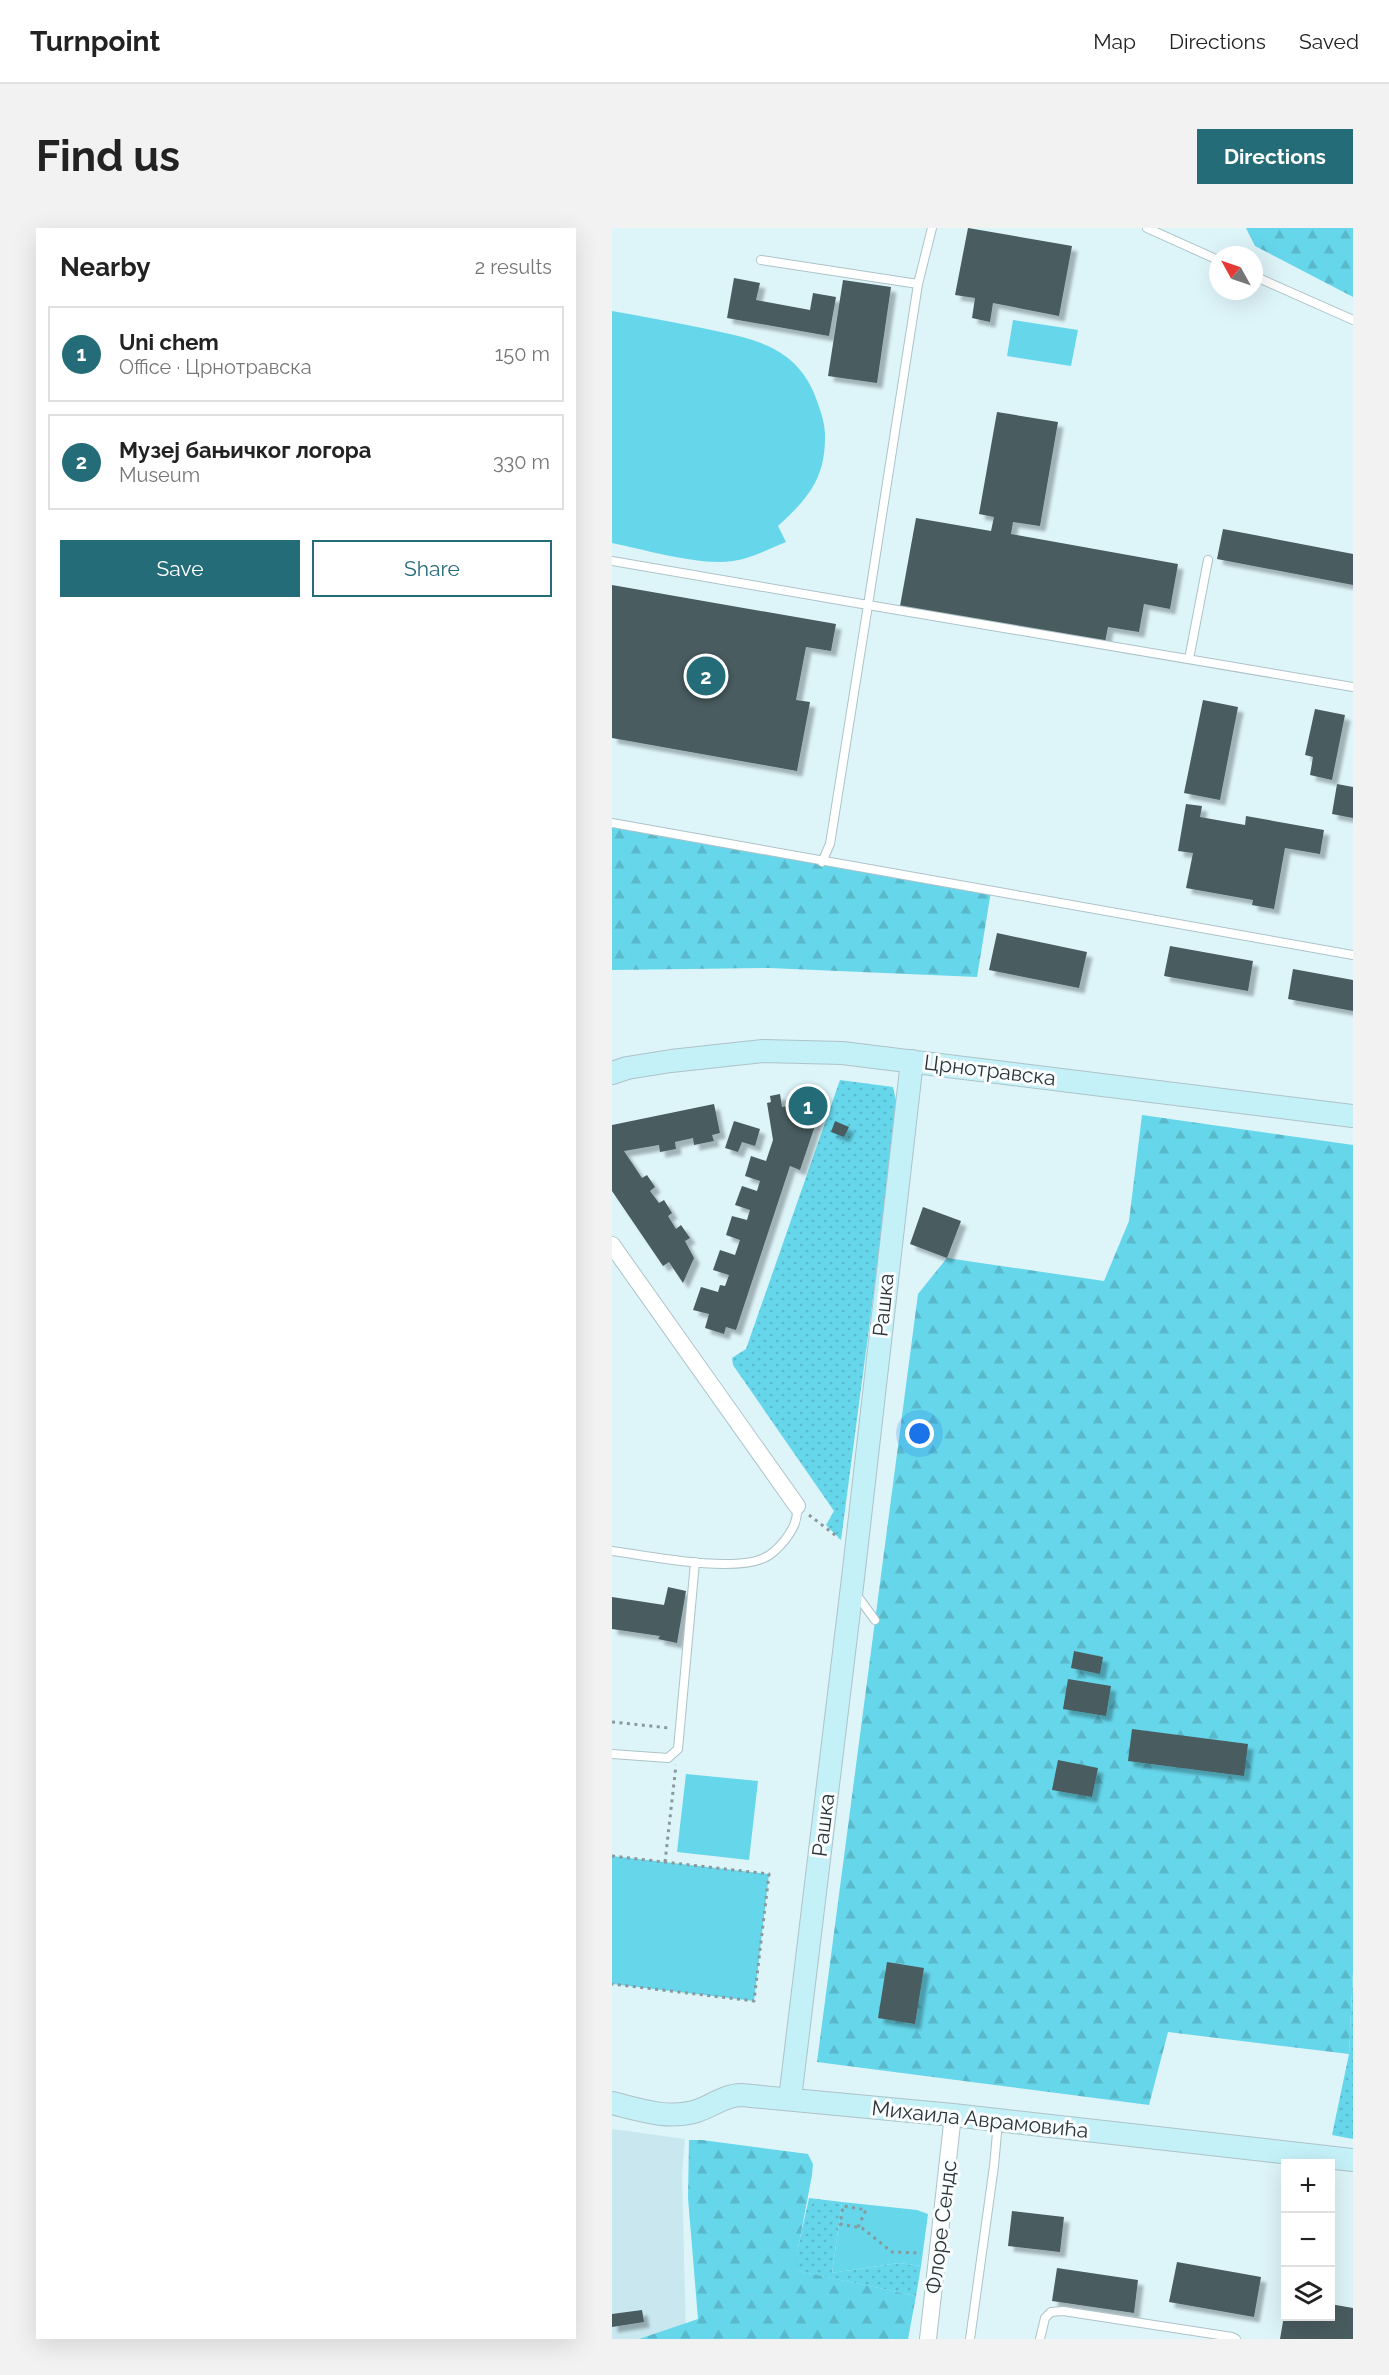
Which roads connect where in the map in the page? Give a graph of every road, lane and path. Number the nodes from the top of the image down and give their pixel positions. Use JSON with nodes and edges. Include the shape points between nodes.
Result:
{"nodes":[{"id":1,"x":932,"y":228,"type":"edge"},
{"id":2,"x":1147,"y":228,"type":"edge"},
{"id":3,"x":1209,"y":256,"type":"edge"},
{"id":4,"x":761,"y":260,"type":"dead end"},
{"id":5,"x":1263,"y":280,"type":"edge"},
{"id":6,"x":918,"y":284,"type":"junction"},
{"id":7,"x":1353,"y":320,"type":"edge"},
{"id":8,"x":1208,"y":560,"type":"dead end"},
{"id":9,"x":612,"y":561,"type":"edge"},
{"id":10,"x":868,"y":605,"type":"junction"},
{"id":11,"x":1190,"y":659,"type":"junction"},
{"id":12,"x":1353,"y":687,"type":"edge"},
{"id":13,"x":612,"y":823,"type":"edge"},
{"id":14,"x":822,"y":861,"type":"junction"},
{"id":15,"x":1353,"y":955,"type":"edge"},
{"id":16,"x":912,"y":1061,"type":"junction"},
{"id":17,"x":617,"y":1069,"type":"edge"},
{"id":18,"x":1353,"y":1116,"type":"edge"},
{"id":19,"x":612,"y":1245,"type":"edge"},
{"id":20,"x":798,"y":1506,"type":"junction"},
{"id":21,"x":856,"y":1550,"type":"junction"},
{"id":22,"x":612,"y":1551,"type":"edge"},
{"id":23,"x":695,"y":1562,"type":"junction"},
{"id":24,"x":852,"y":1589,"type":"junction"},
{"id":25,"x":875,"y":1620,"type":"dead end"},
{"id":26,"x":612,"y":1722,"type":"edge"},
{"id":27,"x":680,"y":1729,"type":"junction"},
{"id":28,"x":678,"y":1749,"type":"junction"},
{"id":29,"x":612,"y":1754,"type":"edge"},
{"id":30,"x":612,"y":1856,"type":"edge"},
{"id":31,"x":665,"y":1862,"type":"junction"},
{"id":32,"x":612,"y":1984,"type":"edge"},
{"id":33,"x":790,"y":2099,"type":"junction"},
{"id":34,"x":612,"y":2103,"type":"edge"},
{"id":35,"x":954,"y":2115,"type":"junction"},
{"id":36,"x":998,"y":2120,"type":"junction"},
{"id":37,"x":1353,"y":2160,"type":"edge"},
{"id":38,"x":858,"y":2227,"type":"junction"},
{"id":39,"x":938,"y":2253,"type":"junction"},
{"id":40,"x":928,"y":2339,"type":"edge"},
{"id":41,"x":970,"y":2339,"type":"edge"},
{"id":42,"x":1040,"y":2339,"type":"edge"},
{"id":43,"x":1236,"y":2339,"type":"edge"}],
"edges":[{"from":1,"to":6,"type":"lane"},
{"from":2,"to":3,"type":"lane"},
{"from":4,"to":6,"type":"lane"},
{"from":5,"to":7,"type":"lane"},
{"from":6,"to":10,"type":"lane"},
{"from":8,"to":11,"type":"lane"},
{"from":9,"to":10,"type":"lane"},
{"from":10,"to":11,"type":"lane"},
{"from":10,"to":14,"type":"lane","via":[[830,844]]},
{"from":11,"to":12,"type":"lane"},
{"from":13,"to":14,"type":"lane"},
{"from":14,"to":15,"type":"lane"},
{"from":16,"to":17,"type":"street","name":"Црнотравска","via":[[842,1053],[763,1052]]},
{"from":16,"to":18,"type":"street","name":"Црнотравска"},
{"from":16,"to":21,"type":"street","name":"Рашка"},
{"from":19,"to":20,"type":"street"},
{"from":20,"to":21,"type":"path"},
{"from":20,"to":23,"type":"lane","via":[[794,1527],[765,1558],[726,1566]]},
{"from":21,"to":24,"type":"street","name":"Рашка"},
{"from":22,"to":23,"type":"lane"},
{"from":23,"to":27,"type":"lane"},
{"from":24,"to":25,"type":"lane"},
{"from":24,"to":33,"type":"street","name":"Рашка"},
{"from":26,"to":27,"type":"path"},
{"from":27,"to":28,"type":"lane"},
{"from":28,"to":29,"type":"lane","via":[[668,1758]]},
{"from":28,"to":31,"type":"path"},
{"from":30,"to":31,"type":"path"},
{"from":31,"to":32,"type":"path","via":[[769,1874],[754,2001]]},
{"from":33,"to":34,"type":"street","name":"Михаила Аврамовића","via":[[735,2095],[691,2113],[670,2116]]},
{"from":33,"to":35,"type":"street","name":"Михаила Аврамовића"},
{"from":35,"to":36,"type":"street","name":"Михаила Аврамовића"},
{"from":35,"to":39,"type":"street","name":"Флоре Сендс"},
{"from":36,"to":37,"type":"street","name":"Михаила Аврамовића"},
{"from":36,"to":41,"type":"lane"},
{"from":38,"to":38,"type":"path","via":[[840,2224],[843,2206],[866,2210]]},
{"from":38,"to":39,"type":"path","via":[[892,2252]]},
{"from":39,"to":40,"type":"street","name":"Флоре Сендс"},
{"from":42,"to":43,"type":"lane","via":[[1045,2318],[1051,2312],[1063,2311]]}]}
